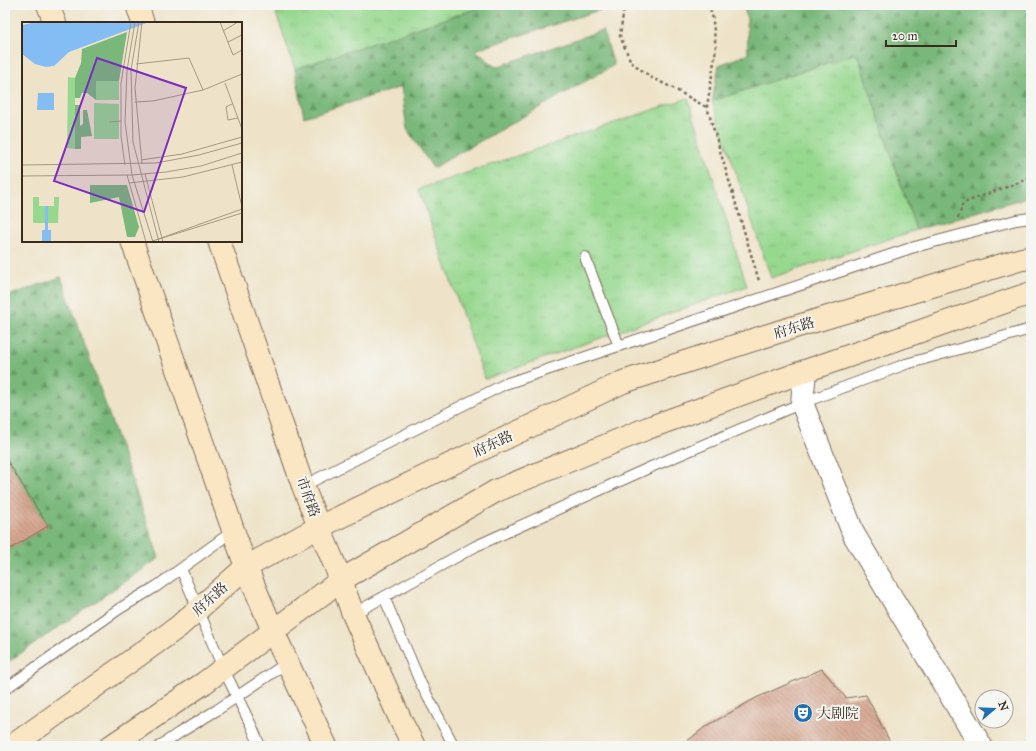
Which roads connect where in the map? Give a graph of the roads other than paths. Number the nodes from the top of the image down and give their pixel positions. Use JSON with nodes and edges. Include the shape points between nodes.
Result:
{"nodes":[{"id":1,"x":48,"y":5,"type":"edge"},
{"id":2,"x":137,"y":5,"type":"edge"},
{"id":3,"x":55,"y":22,"type":"edge"},
{"id":4,"x":143,"y":22,"type":"edge"},
{"id":5,"x":1031,"y":218,"type":"edge"},
{"id":6,"x":132,"y":242,"type":"edge"},
{"id":7,"x":219,"y":242,"type":"edge"},
{"id":8,"x":585,"y":257,"type":"dead end"},
{"id":9,"x":1031,"y":258,"type":"edge"},
{"id":10,"x":1031,"y":293,"type":"edge"},
{"id":11,"x":1031,"y":329,"type":"edge"},
{"id":12,"x":619,"y":346,"type":"junction"},
{"id":13,"x":805,"y":371,"type":"junction"},
{"id":14,"x":802,"y":403,"type":"junction"},
{"id":15,"x":304,"y":486,"type":"junction"},
{"id":16,"x":319,"y":527,"type":"junction"},
{"id":17,"x":234,"y":531,"type":"junction"},
{"id":18,"x":246,"y":567,"type":"junction"},
{"id":19,"x":181,"y":569,"type":"junction"},
{"id":20,"x":341,"y":580,"type":"junction"},
{"id":21,"x":384,"y":597,"type":"junction"},
{"id":22,"x":198,"y":610,"type":"junction"},
{"id":23,"x":353,"y":614,"type":"junction"},
{"id":24,"x":273,"y":631,"type":"junction"},
{"id":25,"x":288,"y":663,"type":"junction"},
{"id":26,"x":223,"y":668,"type":"junction"},
{"id":27,"x":5,"y":689,"type":"edge"},
{"id":28,"x":237,"y":697,"type":"junction"},
{"id":29,"x":12,"y":746,"type":"edge"},
{"id":30,"x":111,"y":746,"type":"edge"},
{"id":31,"x":160,"y":746,"type":"edge"},
{"id":32,"x":260,"y":746,"type":"edge"},
{"id":33,"x":326,"y":746,"type":"edge"},
{"id":34,"x":414,"y":746,"type":"edge"},
{"id":35,"x":454,"y":746,"type":"edge"},
{"id":36,"x":981,"y":746,"type":"edge"}],
"edges":[{"from":1,"to":3,"type":"main road"},
{"from":2,"to":4,"type":"main road"},
{"from":5,"to":12,"type":"lane","via":[[911,248]]},
{"from":6,"to":17,"type":"main road"},
{"from":7,"to":15,"type":"main road","name":"市府路"},
{"from":8,"to":12,"type":"lane"},
{"from":9,"to":16,"type":"main road","name":"府东路","via":[[778,332],[623,382]]},
{"from":10,"to":13,"type":"main road"},
{"from":11,"to":14,"type":"lane","via":[[906,364]]},
{"from":12,"to":15,"type":"lane","via":[[505,384]]},
{"from":13,"to":14,"type":"street"},
{"from":13,"to":20,"type":"main road","via":[[648,428],[496,491]]},
{"from":14,"to":21,"type":"lane","via":[[650,467],[476,546]]},
{"from":14,"to":36,"type":"street","via":[[854,535]]},
{"from":15,"to":16,"type":"main road","name":"市府路"},
{"from":16,"to":18,"type":"main road","name":"府东路"},
{"from":16,"to":20,"type":"main road","name":"市府路"},
{"from":17,"to":18,"type":"main road"},
{"from":17,"to":19,"type":"lane"},
{"from":18,"to":22,"type":"main road","name":"府东路"},
{"from":18,"to":24,"type":"main road"},
{"from":19,"to":22,"type":"lane"},
{"from":19,"to":27,"type":"lane"},
{"from":20,"to":23,"type":"main road","name":"市府路"},
{"from":20,"to":24,"type":"main road"},
{"from":21,"to":23,"type":"lane"},
{"from":21,"to":35,"type":"lane","via":[[421,684]]},
{"from":22,"to":26,"type":"lane"},
{"from":22,"to":29,"type":"main road","name":"府东路","via":[[178,628]]},
{"from":23,"to":34,"type":"main road","name":"市府路","via":[[400,721]]},
{"from":24,"to":25,"type":"main road"},
{"from":24,"to":26,"type":"main road"},
{"from":25,"to":28,"type":"lane"},
{"from":25,"to":33,"type":"main road"},
{"from":26,"to":28,"type":"lane"},
{"from":26,"to":30,"type":"main road"},
{"from":28,"to":31,"type":"lane"},
{"from":28,"to":32,"type":"lane"}]}
